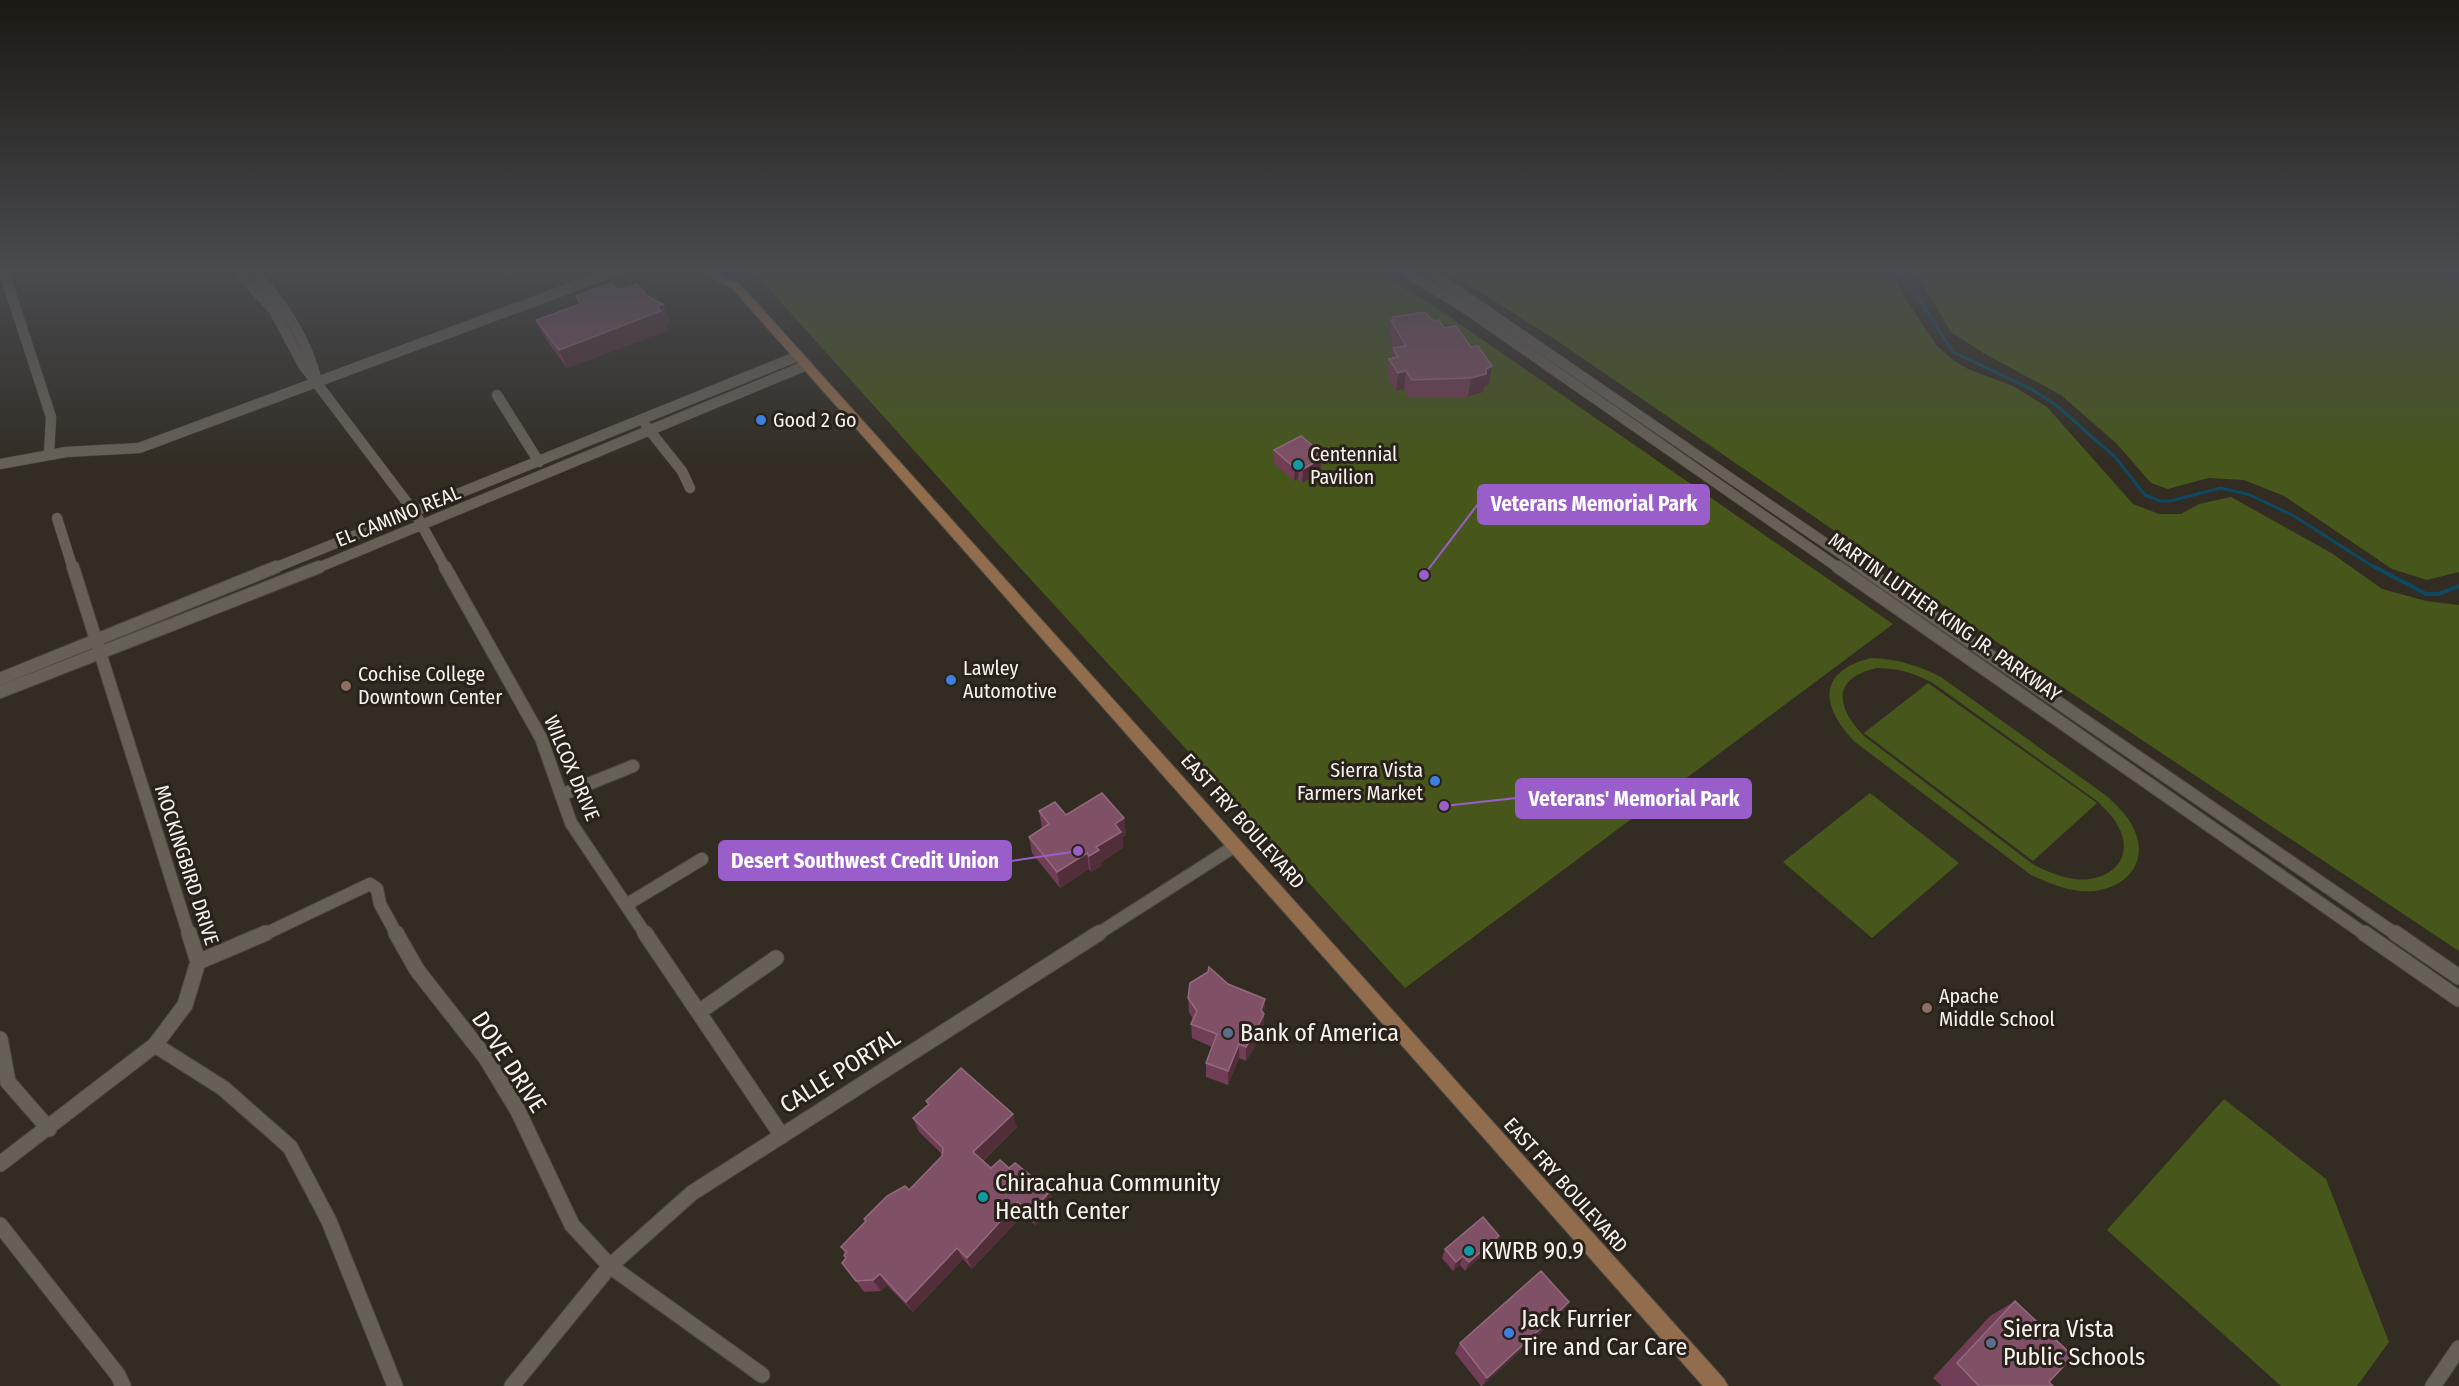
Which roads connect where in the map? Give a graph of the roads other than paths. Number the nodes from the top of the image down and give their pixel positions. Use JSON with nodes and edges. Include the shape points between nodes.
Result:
{"nodes":[{"id":1,"x":25,"y":337,"type":"edge"},
{"id":2,"x":287,"y":337,"type":"edge"},
{"id":3,"x":300,"y":337,"type":"edge"},
{"id":4,"x":437,"y":337,"type":"edge"},
{"id":5,"x":781,"y":337,"type":"edge"},
{"id":6,"x":1507,"y":337,"type":"edge"},
{"id":7,"x":1524,"y":337,"type":"edge"},
{"id":8,"x":803,"y":361,"type":"junction"},
{"id":9,"x":317,"y":381,"type":"junction"},
{"id":10,"x":497,"y":395,"type":"dead end"},
{"id":11,"x":641,"y":421,"type":"junction"},
{"id":12,"x":650,"y":432,"type":"junction"},
{"id":13,"x":49,"y":454,"type":"junction"},
{"id":14,"x":539,"y":462,"type":"junction"},
{"id":15,"x":0,"y":464,"type":"edge"},
{"id":16,"x":690,"y":488,"type":"dead end"},
{"id":17,"x":415,"y":513,"type":"junction"},
{"id":18,"x":57,"y":518,"type":"dead end"},
{"id":19,"x":422,"y":525,"type":"junction"},
{"id":20,"x":96,"y":646,"type":"junction"},
{"id":21,"x":0,"y":679,"type":"edge"},
{"id":22,"x":0,"y":692,"type":"edge"},
{"id":23,"x":633,"y":766,"type":"dead end"},
{"id":24,"x":561,"y":795,"type":"junction"},
{"id":25,"x":1235,"y":846,"type":"junction"},
{"id":26,"x":702,"y":859,"type":"dead end"},
{"id":27,"x":626,"y":905,"type":"junction"},
{"id":28,"x":776,"y":958,"type":"dead end"},
{"id":29,"x":198,"y":962,"type":"junction"},
{"id":30,"x":2459,"y":977,"type":"edge"},
{"id":31,"x":2459,"y":999,"type":"edge"},
{"id":32,"x":699,"y":1012,"type":"junction"},
{"id":33,"x":0,"y":1040,"type":"edge"},
{"id":34,"x":155,"y":1045,"type":"junction"},
{"id":35,"x":49,"y":1129,"type":"junction"},
{"id":36,"x":782,"y":1136,"type":"junction"},
{"id":37,"x":0,"y":1164,"type":"edge"},
{"id":38,"x":0,"y":1226,"type":"edge"},
{"id":39,"x":610,"y":1266,"type":"junction"},
{"id":40,"x":2459,"y":1348,"type":"edge"},
{"id":41,"x":762,"y":1375,"type":"dead end"},
{"id":42,"x":123,"y":1386,"type":"edge"},
{"id":43,"x":395,"y":1386,"type":"edge"},
{"id":44,"x":512,"y":1386,"type":"edge"},
{"id":45,"x":1717,"y":1386,"type":"edge"},
{"id":46,"x":2433,"y":1386,"type":"edge"}],
"edges":[{"from":1,"to":13,"type":"street","via":[[51,417]]},
{"from":2,"to":9,"type":"street","name":"WILCOX DRIVE","via":[[305,369]]},
{"from":3,"to":9,"type":"street","name":"WILCOX DRIVE","via":[[313,362]]},
{"from":4,"to":9,"type":"street"},
{"from":5,"to":8,"type":"main road","name":"EAST FRY BOULEVARD"},
{"from":6,"to":31,"type":"street","name":"MARTIN LUTHER KING JR. PARKWAY"},
{"from":7,"to":30,"type":"street","name":"MARTIN LUTHER KING JR. PARKWAY"},
{"from":8,"to":11,"type":"street","name":"EL CAMINO REAL"},
{"from":8,"to":12,"type":"street","name":"EL CAMINO REAL"},
{"from":8,"to":25,"type":"main road","name":"EAST FRY BOULEVARD"},
{"from":9,"to":13,"type":"street","via":[[139,448]]},
{"from":9,"to":17,"type":"street","name":"WILCOX DRIVE"},
{"from":10,"to":14,"type":"street"},
{"from":11,"to":12,"type":"street"},
{"from":11,"to":14,"type":"street","name":"EL CAMINO REAL"},
{"from":12,"to":16,"type":"street","via":[[682,471]]},
{"from":12,"to":19,"type":"street","name":"EL CAMINO REAL"},
{"from":13,"to":15,"type":"street"},
{"from":14,"to":17,"type":"street","name":"EL CAMINO REAL"},
{"from":17,"to":19,"type":"street","name":"WILCOX DRIVE"},
{"from":17,"to":20,"type":"street","name":"EL CAMINO REAL"},
{"from":18,"to":20,"type":"street","name":"MOCKINGBIRD DRIVE"},
{"from":19,"to":20,"type":"street","name":"EL CAMINO REAL","via":[[288,580]]},
{"from":19,"to":24,"type":"street","name":"WILCOX DRIVE","via":[[541,738]]},
{"from":20,"to":21,"type":"street","name":"EL CAMINO REAL"},
{"from":20,"to":22,"type":"street","name":"EL CAMINO REAL"},
{"from":20,"to":29,"type":"street","name":"MOCKINGBIRD DRIVE"},
{"from":23,"to":24,"type":"street"},
{"from":24,"to":27,"type":"street","name":"WILCOX DRIVE","via":[[571,823]]},
{"from":25,"to":36,"type":"street","name":"CALLE PORTAL"},
{"from":25,"to":45,"type":"main road","name":"EAST FRY BOULEVARD"},
{"from":26,"to":27,"type":"street"},
{"from":27,"to":32,"type":"street","name":"WILCOX DRIVE"},
{"from":28,"to":32,"type":"street"},
{"from":29,"to":34,"type":"street","name":"MOCKINGBIRD DRIVE","via":[[185,1005]]},
{"from":29,"to":39,"type":"street","name":"DOVE DRIVE","via":[[370,884],[377,889],[380,904],[417,970],[486,1058],[518,1111],[572,1225]]},
{"from":32,"to":36,"type":"street","name":"WILCOX DRIVE"},
{"from":33,"to":35,"type":"street","via":[[8,1082]]},
{"from":34,"to":35,"type":"street","name":"MOCKINGBIRD DRIVE"},
{"from":34,"to":43,"type":"street","via":[[223,1088],[290,1147],[328,1221]]},
{"from":35,"to":37,"type":"street","name":"MOCKINGBIRD DRIVE"},
{"from":36,"to":39,"type":"street","name":"CALLE PORTAL","via":[[692,1193]]},
{"from":38,"to":42,"type":"street"},
{"from":39,"to":41,"type":"street","name":"DOVE DRIVE"},
{"from":39,"to":44,"type":"street","name":"CALLE PORTAL"},
{"from":40,"to":46,"type":"street"}]}
